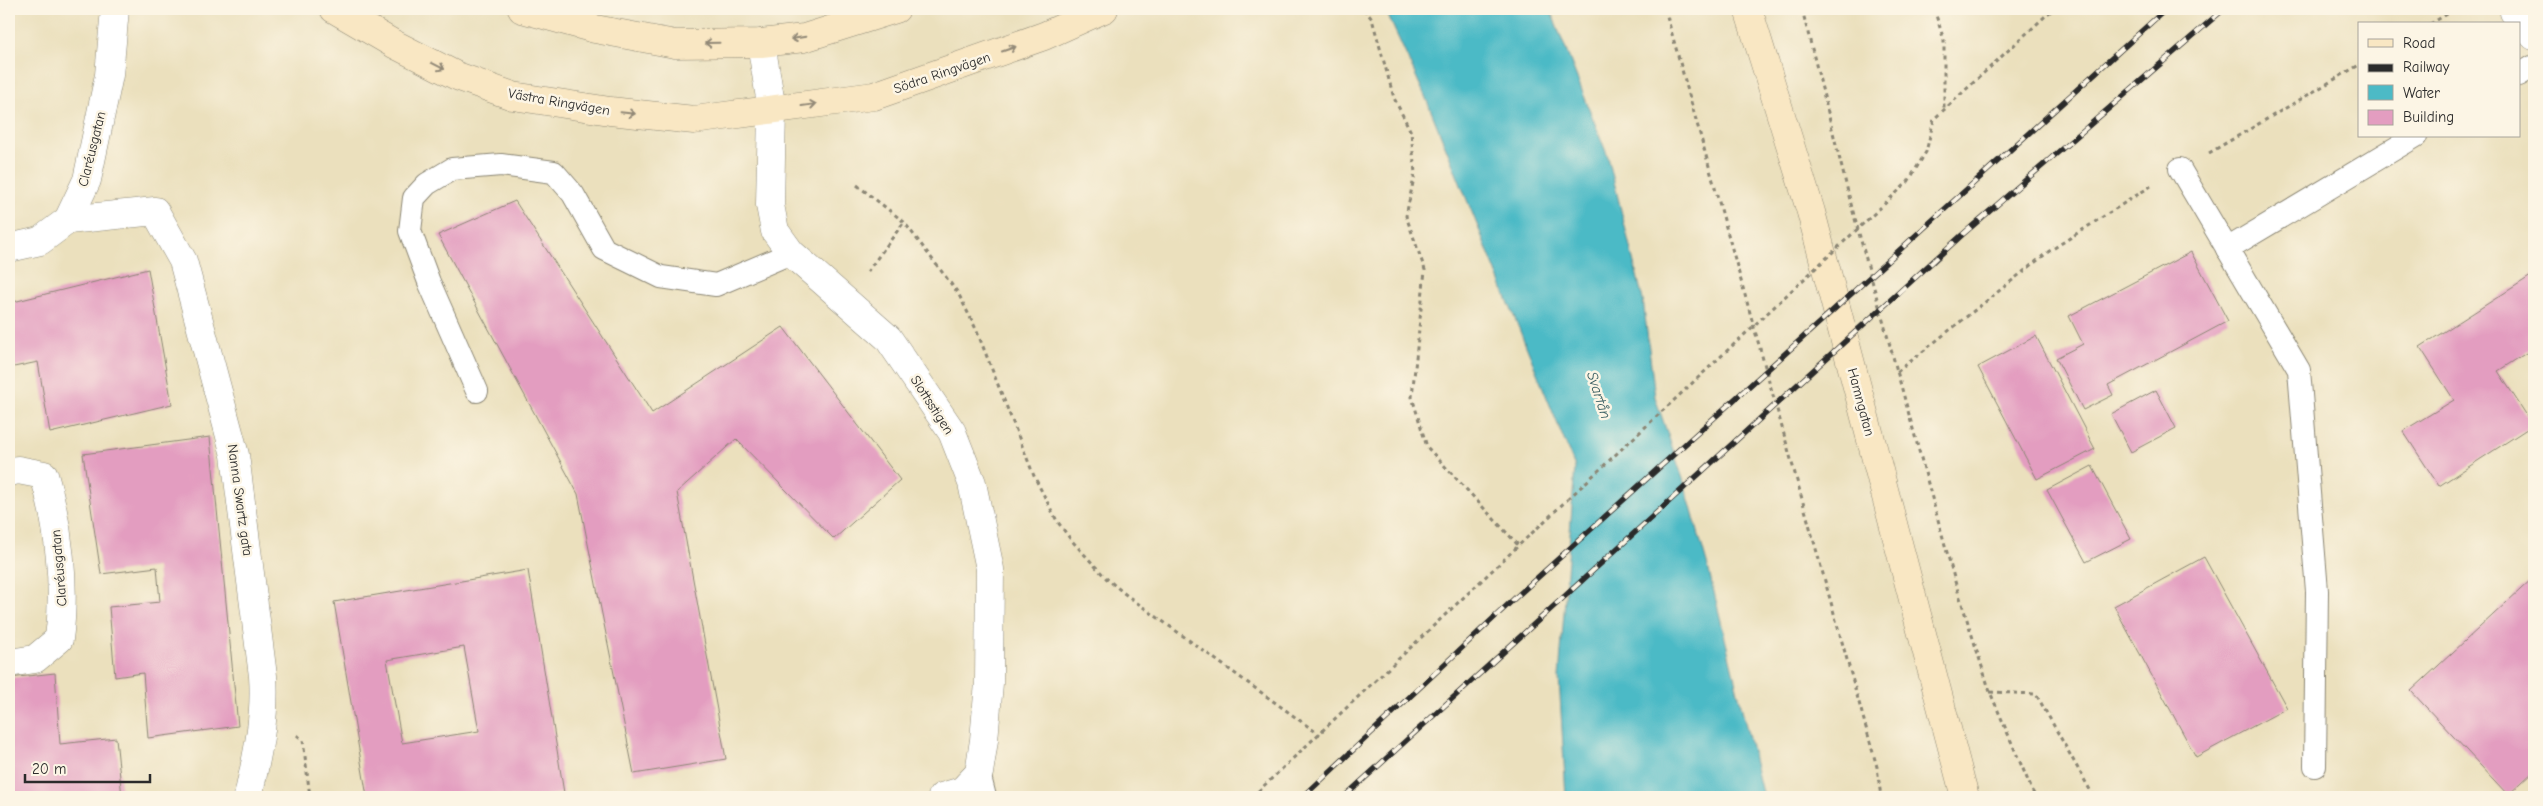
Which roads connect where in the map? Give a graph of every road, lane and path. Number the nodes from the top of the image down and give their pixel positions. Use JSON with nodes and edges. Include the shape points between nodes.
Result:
{"nodes":[{"id":1,"x":115,"y":9,"type":"edge"},
{"id":2,"x":334,"y":9,"type":"edge"},
{"id":3,"x":522,"y":9,"type":"edge"},
{"id":4,"x":896,"y":9,"type":"edge"},
{"id":5,"x":1104,"y":9,"type":"edge"},
{"id":6,"x":1364,"y":9,"type":"edge"},
{"id":7,"x":1665,"y":9,"type":"edge"},
{"id":8,"x":1748,"y":9,"type":"edge"},
{"id":9,"x":1802,"y":9,"type":"edge"},
{"id":10,"x":1934,"y":9,"type":"edge"},
{"id":11,"x":2053,"y":9,"type":"edge"},
{"id":12,"x":2456,"y":9,"type":"edge"},
{"id":13,"x":2514,"y":12,"type":"dead end"},
{"id":14,"x":2433,"y":22,"type":"edge"},
{"id":15,"x":2534,"y":36,"type":"edge"},
{"id":16,"x":761,"y":43,"type":"junction"},
{"id":17,"x":2358,"y":66,"type":"edge"},
{"id":18,"x":2534,"y":66,"type":"edge"},
{"id":19,"x":2520,"y":73,"type":"edge"},
{"id":20,"x":772,"y":110,"type":"junction"},
{"id":21,"x":1944,"y":111,"type":"junction"},
{"id":22,"x":2413,"y":138,"type":"edge"},
{"id":23,"x":2180,"y":169,"type":"junction"},
{"id":24,"x":857,"y":185,"type":"dead end"},
{"id":25,"x":68,"y":220,"type":"junction"},
{"id":26,"x":904,"y":222,"type":"junction"},
{"id":27,"x":9,"y":248,"type":"edge"},
{"id":28,"x":2227,"y":249,"type":"junction"},
{"id":29,"x":791,"y":253,"type":"junction"},
{"id":30,"x":869,"y":270,"type":"dead end"},
{"id":31,"x":1897,"y":372,"type":"junction"},
{"id":32,"x":477,"y":391,"type":"dead end"},
{"id":33,"x":9,"y":472,"type":"edge"},
{"id":34,"x":1519,"y":546,"type":"junction"},
{"id":35,"x":9,"y":663,"type":"edge"},
{"id":36,"x":1990,"y":692,"type":"junction"},
{"id":37,"x":1320,"y":735,"type":"junction"},
{"id":38,"x":2315,"y":766,"type":"dead end"},
{"id":39,"x":982,"y":785,"type":"edge"},
{"id":40,"x":248,"y":797,"type":"edge"},
{"id":41,"x":942,"y":797,"type":"edge"},
{"id":42,"x":1252,"y":797,"type":"edge"},
{"id":43,"x":1881,"y":797,"type":"edge"},
{"id":44,"x":1965,"y":797,"type":"edge"},
{"id":45,"x":2035,"y":797,"type":"edge"},
{"id":46,"x":2094,"y":797,"type":"edge"}],
"edges":[{"from":1,"to":25,"type":"street","name":"Claréusgatan","via":[[109,75],[87,180]]},
{"from":2,"to":20,"type":"main road","name":"Västra Ringvägen","one_way":true,"via":[[457,76],[513,96],[694,120]]},
{"from":16,"to":3,"type":"main road","one_way":true,"via":[[675,44],[596,29]]},
{"from":4,"to":16,"type":"main road","one_way":true,"via":[[804,38]]},
{"from":20,"to":5,"type":"main road","name":"Södra Ringvägen","one_way":true,"via":[[874,96],[1044,36]]},
{"from":6,"to":34,"type":"path","via":[[1372,19],[1394,98],[1411,132],[1415,173],[1406,216],[1425,270],[1412,397],[1427,447]]},
{"from":7,"to":43,"type":"path","via":[[1877,767]]},
{"from":8,"to":44,"type":"main road","name":"Hamngatan","via":[[1811,212]]},
{"from":9,"to":31,"type":"path"},
{"from":10,"to":21,"type":"path","via":[[1944,40]]},
{"from":11,"to":21,"type":"path"},
{"from":12,"to":14,"type":"path"},
{"from":13,"to":15,"type":"street"},
{"from":16,"to":20,"type":"street","name":"Slottsstigen"},
{"from":17,"to":23,"type":"path"},
{"from":18,"to":19,"type":"lane"},
{"from":20,"to":29,"type":"street","name":"Slottsstigen","via":[[770,205],[775,231]]},
{"from":21,"to":34,"type":"path","bridge":true,"via":[[1934,119],[1926,152],[1908,182]]},
{"from":22,"to":28,"type":"lane"},
{"from":23,"to":28,"type":"lane"},
{"from":23,"to":31,"type":"path","via":[[2048,252]]},
{"from":24,"to":26,"type":"path"},
{"from":25,"to":27,"type":"street","name":"Claréusgatan","via":[[40,241]]},
{"from":25,"to":40,"type":"street","name":"Nanna Swartz gata","via":[[155,211],[183,261],[235,456],[262,666],[265,706]]},
{"from":26,"to":30,"type":"path"},
{"from":26,"to":37,"type":"path","via":[[958,294],[976,329],[1034,476],[1057,521],[1072,541],[1125,594]]},
{"from":28,"to":38,"type":"lane","via":[[2299,370],[2317,591]]},
{"from":29,"to":32,"type":"lane","via":[[716,285],[661,277],[604,249],[573,194],[554,172],[501,165],[452,169],[427,184],[414,198],[410,231]]},
{"from":29,"to":39,"type":"street","name":"Slottsstigen","via":[[888,338],[952,432],[972,483],[990,569],[989,682]]},
{"from":31,"to":36,"type":"path","via":[[1956,585]]},
{"from":33,"to":35,"type":"street","name":"Claréusgatan","via":[[18,470],[44,475],[52,502],[64,606],[60,638],[35,660]]},
{"from":34,"to":37,"type":"path"},
{"from":36,"to":45,"type":"path"},
{"from":36,"to":46,"type":"path","via":[[2036,694]]},
{"from":37,"to":42,"type":"path"},
{"from":39,"to":41,"type":"street","name":"Slottsstigen"}]}
